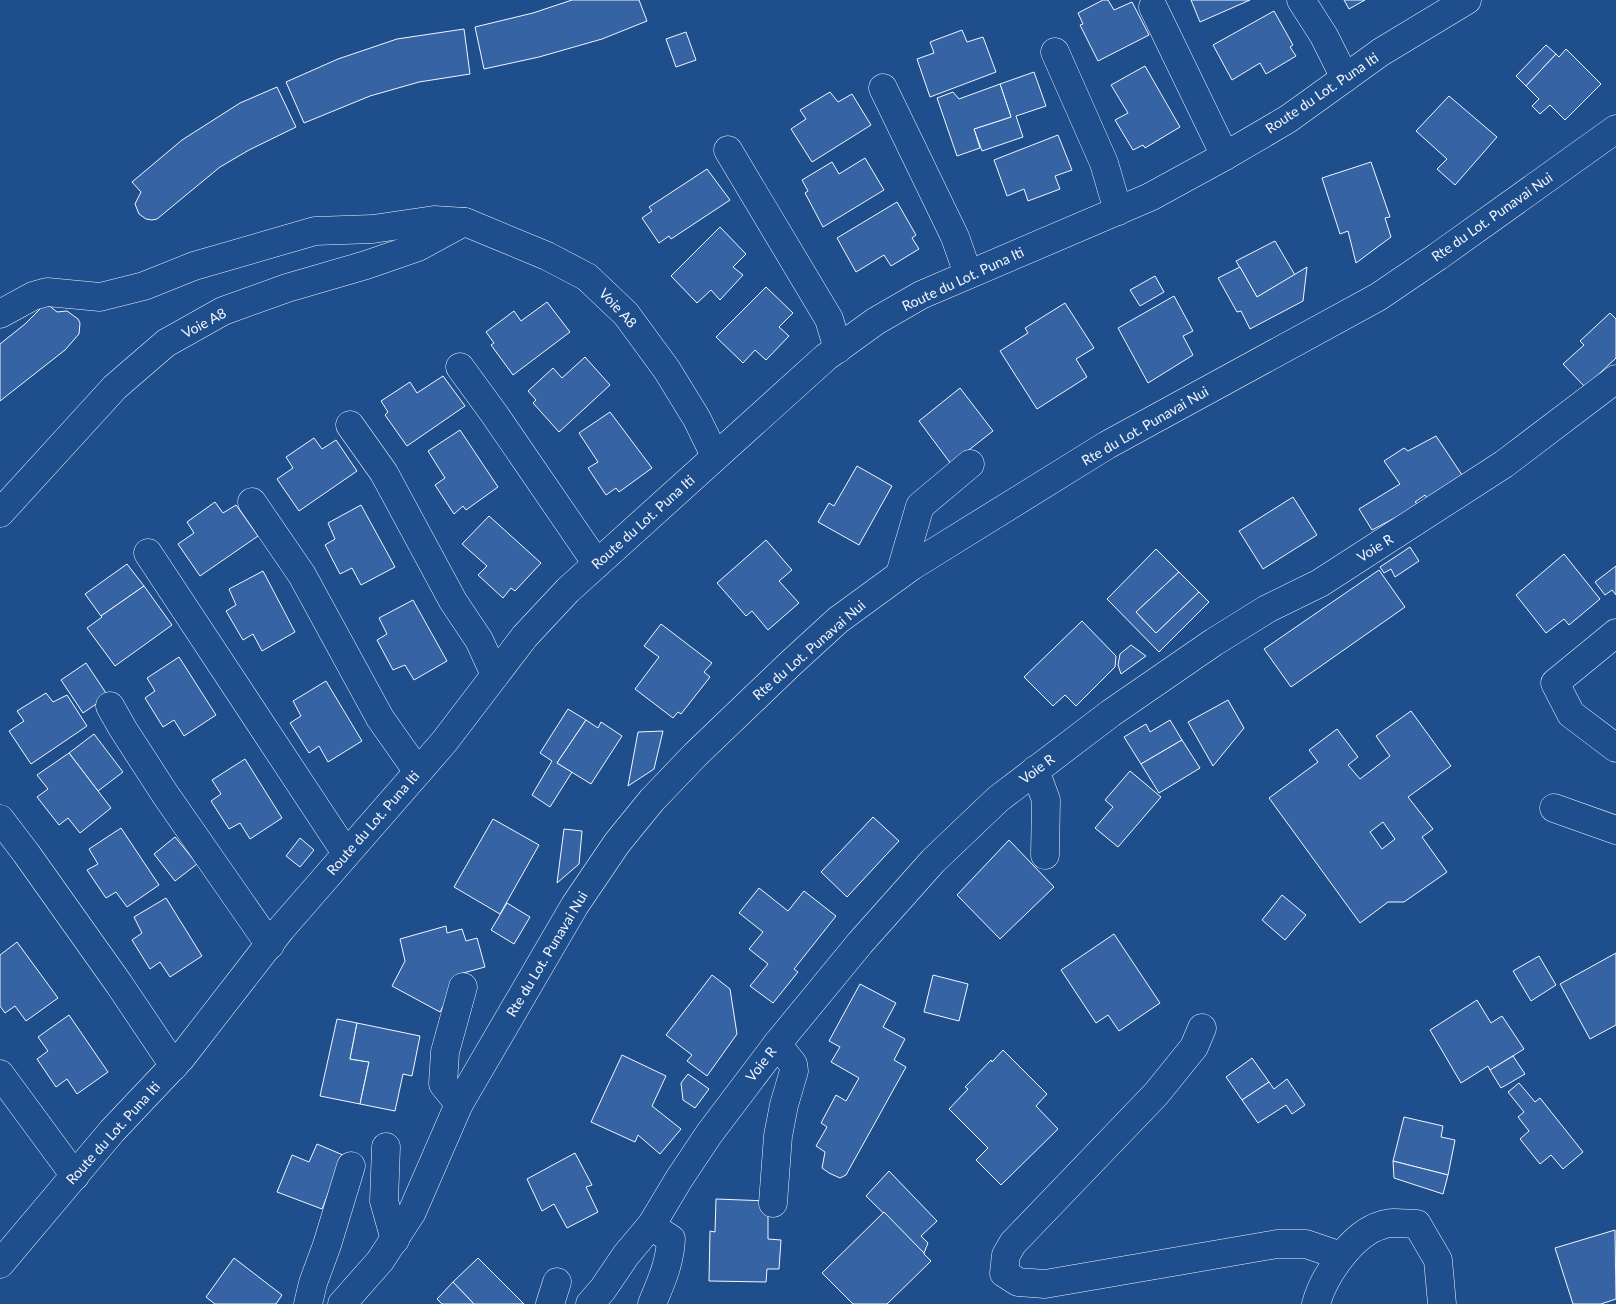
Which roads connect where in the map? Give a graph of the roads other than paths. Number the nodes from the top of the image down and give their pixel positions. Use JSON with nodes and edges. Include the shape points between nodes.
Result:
{"nodes":[{"id":1,"x":1301,"y":0,"type":"edge"},
{"id":2,"x":1467,"y":0,"type":"edge"},
{"id":3,"x":1153,"y":7,"type":"dead end"},
{"id":4,"x":1055,"y":52,"type":"dead end"},
{"id":5,"x":1345,"y":78,"type":"junction"},
{"id":6,"x":884,"y":88,"type":"dead end"},
{"id":7,"x":1616,"y":129,"type":"edge"},
{"id":8,"x":728,"y":150,"type":"dead end"},
{"id":9,"x":1225,"y":156,"type":"junction"},
{"id":10,"x":1118,"y":211,"type":"junction"},
{"id":11,"x":465,"y":222,"type":"junction"},
{"id":12,"x":968,"y":274,"type":"junction"},
{"id":13,"x":0,"y":314,"type":"edge"},
{"id":14,"x":838,"y":349,"type":"junction"},
{"id":15,"x":460,"y":367,"type":"dead end"},
{"id":16,"x":1616,"y":379,"type":"edge"},
{"id":17,"x":350,"y":425,"type":"dead end"},
{"id":18,"x":715,"y":456,"type":"junction"},
{"id":19,"x":970,"y":464,"type":"dead end"},
{"id":20,"x":252,"y":502,"type":"dead end"},
{"id":21,"x":0,"y":513,"type":"edge"},
{"id":22,"x":148,"y":553,"type":"dead end"},
{"id":23,"x":597,"y":564,"type":"junction"},
{"id":24,"x":900,"y":574,"type":"junction"},
{"id":25,"x":1616,"y":633,"type":"edge"},
{"id":26,"x":495,"y":675,"type":"junction"},
{"id":27,"x":110,"y":706,"type":"dead end"},
{"id":28,"x":1616,"y":748,"type":"edge"},
{"id":29,"x":1035,"y":770,"type":"junction"},
{"id":30,"x":418,"y":772,"type":"junction"},
{"id":31,"x":1554,"y":808,"type":"dead end"},
{"id":32,"x":0,"y":819,"type":"edge"},
{"id":33,"x":1616,"y":830,"type":"edge"},
{"id":34,"x":346,"y":853,"type":"junction"},
{"id":35,"x":1045,"y":855,"type":"dead end"},
{"id":36,"x":270,"y":945,"type":"junction"},
{"id":37,"x":463,"y":987,"type":"dead end"},
{"id":38,"x":1202,"y":1028,"type":"dead end"},
{"id":39,"x":777,"y":1044,"type":"junction"},
{"id":40,"x":174,"y":1066,"type":"junction"},
{"id":41,"x":0,"y":1074,"type":"edge"},
{"id":42,"x":460,"y":1104,"type":"junction"},
{"id":43,"x":386,"y":1147,"type":"dead end"},
{"id":44,"x":351,"y":1166,"type":"dead end"},
{"id":45,"x":75,"y":1176,"type":"junction"},
{"id":46,"x":773,"y":1203,"type":"dead end"},
{"id":47,"x":651,"y":1226,"type":"junction"},
{"id":48,"x":395,"y":1240,"type":"junction"},
{"id":49,"x":1341,"y":1256,"type":"junction"},
{"id":50,"x":0,"y":1264,"type":"edge"},
{"id":51,"x":308,"y":1304,"type":"edge"},
{"id":52,"x":342,"y":1304,"type":"edge"},
{"id":53,"x":590,"y":1304,"type":"edge"},
{"id":54,"x":652,"y":1304,"type":"edge"},
{"id":55,"x":1316,"y":1304,"type":"edge"},
{"id":56,"x":1442,"y":1304,"type":"edge"}],
"edges":[{"from":1,"to":5,"type":"street"},
{"from":2,"to":5,"type":"street","name":"Route du Lot. Puna Iti","via":[[1381,52]]},
{"from":3,"to":9,"type":"street"},
{"from":4,"to":10,"type":"street","via":[[1104,163]]},
{"from":5,"to":9,"type":"street","name":"Route du Lot. Puna Iti","via":[[1288,119]]},
{"from":6,"to":12,"type":"street","via":[[955,237]]},
{"from":7,"to":24,"type":"street","name":"Rte du Lot. Punavai Nui","via":[[1378,297],[1107,445]]},
{"from":8,"to":14,"type":"street","via":[[830,319]]},
{"from":9,"to":10,"type":"street","name":"Route du Lot. Puna Iti"},
{"from":10,"to":12,"type":"street","name":"Route du Lot. Puna Iti"},
{"from":11,"to":13,"type":"street","name":"Voie A8","via":[[434,220],[374,229],[314,231],[194,266],[144,286],[100,297],[46,292]]},
{"from":11,"to":18,"type":"street","name":"Voie A8","via":[[588,277],[626,314],[668,370],[698,419]]},
{"from":11,"to":21,"type":"street","name":"Voie A8","via":[[418,247],[223,311],[166,343],[115,387]]},
{"from":12,"to":14,"type":"street","name":"Route du Lot. Puna Iti","via":[[921,295],[876,321]]},
{"from":14,"to":18,"type":"street","name":"Route du Lot. Puna Iti"},
{"from":15,"to":23,"type":"street"},
{"from":16,"to":29,"type":"street","name":"Voie R","via":[[1504,464],[1320,583],[1268,608],[1214,642]]},
{"from":17,"to":26,"type":"street","via":[[384,473],[453,601],[479,640]]},
{"from":18,"to":23,"type":"street","name":"Route du Lot. Puna Iti"},
{"from":19,"to":24,"type":"street","via":[[920,506]]},
{"from":20,"to":30,"type":"street","via":[[302,575],[380,718]]},
{"from":22,"to":34,"type":"street"},
{"from":23,"to":26,"type":"street","name":"Route du Lot. Puna Iti","via":[[524,636]]},
{"from":24,"to":42,"type":"street","name":"Rte du Lot. Punavai Nui","via":[[830,627],[741,710],[652,800],[617,843],[575,904]]},
{"from":25,"to":28,"type":"street","via":[[1555,682],[1571,714]]},
{"from":26,"to":30,"type":"street","name":"Route du Lot. Puna Iti"},
{"from":27,"to":36,"type":"street","via":[[165,794]]},
{"from":29,"to":35,"type":"street","via":[[1046,800]]},
{"from":29,"to":39,"type":"street","name":"Voie R","via":[[998,799],[934,861],[860,943]]},
{"from":30,"to":34,"type":"street","name":"Route du Lot. Puna Iti"},
{"from":31,"to":33,"type":"street"},
{"from":32,"to":40,"type":"street"},
{"from":34,"to":36,"type":"street","name":"Route du Lot. Puna Iti"},
{"from":36,"to":40,"type":"street","name":"Route du Lot. Puna Iti"},
{"from":37,"to":42,"type":"street","via":[[445,1052],[443,1084]]},
{"from":38,"to":49,"type":"street","via":[[1194,1047],[1156,1094],[1013,1243],[1006,1255],[1004,1273],[1018,1282],[1045,1284],[1277,1244],[1306,1244]]},
{"from":39,"to":46,"type":"street","via":[[793,1064],[794,1071],[778,1136]]},
{"from":39,"to":47,"type":"street","name":"Voie R","via":[[709,1134]]},
{"from":40,"to":45,"type":"street","name":"Route du Lot. Puna Iti","via":[[112,1130]]},
{"from":41,"to":45,"type":"street"},
{"from":42,"to":48,"type":"street","name":"Rte du Lot. Punavai Nui","via":[[412,1212]]},
{"from":43,"to":48,"type":"street","via":[[384,1201]]},
{"from":44,"to":51,"type":"street"},
{"from":45,"to":50,"type":"street","name":"Route du Lot. Puna Iti"},
{"from":47,"to":53,"type":"street","name":"Voie R"},
{"from":47,"to":54,"type":"street","via":[[671,1239],[670,1255]]},
{"from":48,"to":52,"type":"street","name":"Rte du Lot. Punavai Nui"},
{"from":49,"to":55,"type":"street"},
{"from":49,"to":56,"type":"street","via":[[1368,1230],[1384,1224],[1417,1224],[1438,1260]]}]}
